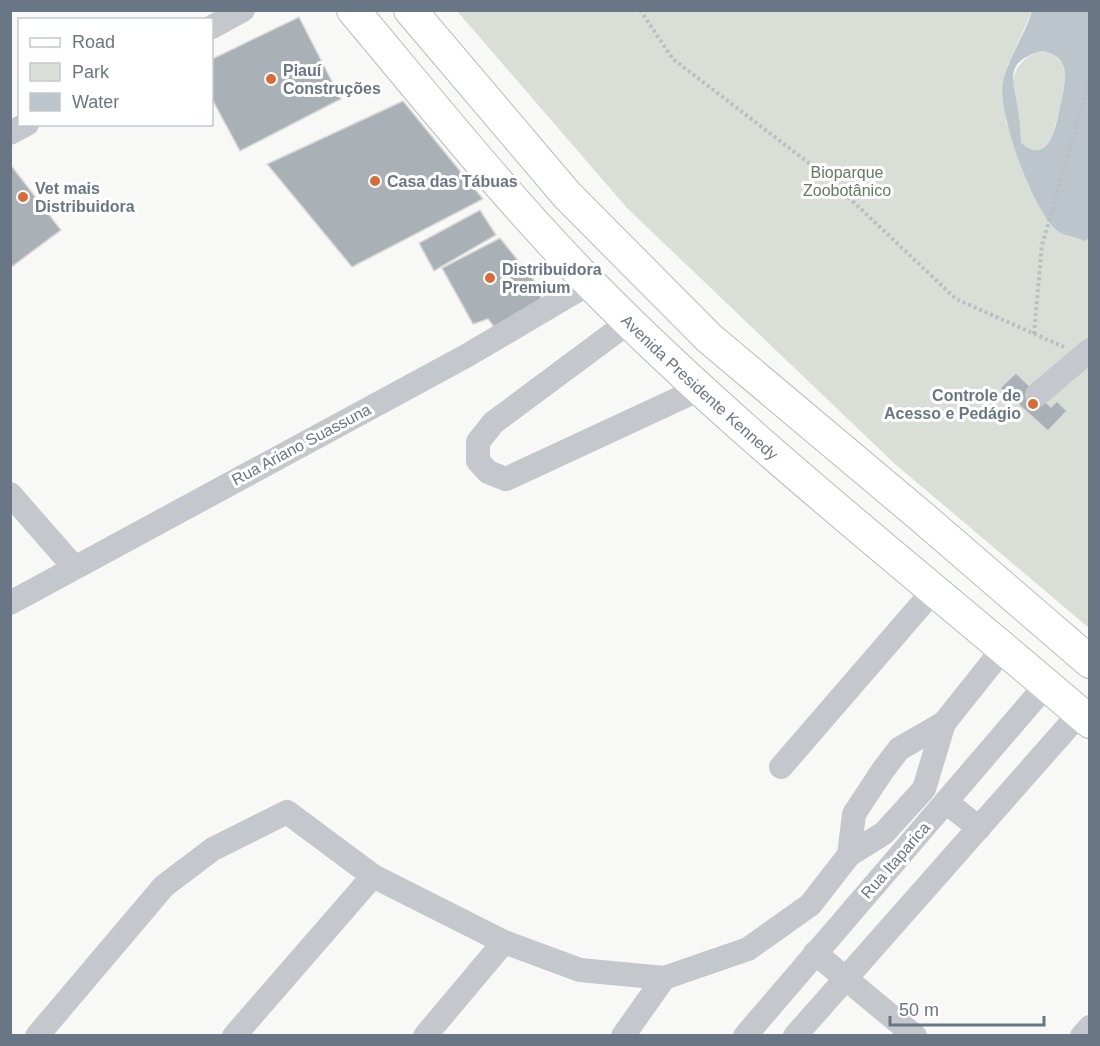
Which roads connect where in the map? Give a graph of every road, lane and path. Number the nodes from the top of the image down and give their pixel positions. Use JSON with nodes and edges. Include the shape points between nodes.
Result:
{"nodes":[{"id":1,"x":243,"y":10,"type":"edge"},
{"id":2,"x":353,"y":10,"type":"edge"},
{"id":3,"x":410,"y":10,"type":"edge"},
{"id":4,"x":640,"y":10,"type":"edge"},
{"id":5,"x":213,"y":26,"type":"edge"},
{"id":6,"x":1089,"y":78,"type":"edge"},
{"id":7,"x":590,"y":283,"type":"junction"},
{"id":8,"x":630,"y":321,"type":"junction"},
{"id":9,"x":1034,"y":334,"type":"junction"},
{"id":10,"x":1087,"y":352,"type":"edge"},
{"id":11,"x":702,"y":388,"type":"junction"},
{"id":12,"x":1037,"y":394,"type":"dead end"},
{"id":13,"x":10,"y":494,"type":"edge"},
{"id":14,"x":74,"y":567,"type":"junction"},
{"id":15,"x":934,"y":590,"type":"junction"},
{"id":16,"x":10,"y":603,"type":"edge"},
{"id":17,"x":1003,"y":649,"type":"junction"},
{"id":18,"x":1089,"y":662,"type":"edge"},
{"id":19,"x":1046,"y":686,"type":"junction"},
{"id":20,"x":1085,"y":718,"type":"edge"},
{"id":21,"x":944,"y":723,"type":"junction"},
{"id":22,"x":781,"y":767,"type":"dead end"},
{"id":23,"x":946,"y":802,"type":"junction"},
{"id":24,"x":979,"y":828,"type":"junction"},
{"id":25,"x":849,"y":855,"type":"junction"},
{"id":26,"x":373,"y":876,"type":"junction"},
{"id":27,"x":504,"y":942,"type":"junction"},
{"id":28,"x":815,"y":953,"type":"junction"},
{"id":29,"x":664,"y":978,"type":"junction"},
{"id":30,"x":846,"y":978,"type":"junction"},
{"id":31,"x":1089,"y":1027,"type":"edge"},
{"id":32,"x":37,"y":1035,"type":"edge"},
{"id":33,"x":234,"y":1035,"type":"edge"},
{"id":34,"x":425,"y":1035,"type":"edge"},
{"id":35,"x":623,"y":1035,"type":"edge"},
{"id":36,"x":745,"y":1035,"type":"edge"},
{"id":37,"x":795,"y":1035,"type":"edge"},
{"id":38,"x":915,"y":1035,"type":"edge"},
{"id":39,"x":1082,"y":1035,"type":"edge"}],
"edges":[{"from":1,"to":5,"type":"street"},
{"from":2,"to":7,"type":"main road","name":"Avenida Presidente Kennedy"},
{"from":3,"to":18,"type":"main road","via":[[567,195],[709,338]]},
{"from":4,"to":9,"type":"path","via":[[673,58],[827,177],[956,299]]},
{"from":6,"to":9,"type":"path","via":[[1042,245]]},
{"from":7,"to":8,"type":"main road","name":"Avenida Presidente Kennedy"},
{"from":7,"to":14,"type":"street","name":"Rua Ariano Suassuna","via":[[466,356]]},
{"from":8,"to":11,"type":"main road","name":"Avenida Presidente Kennedy"},
{"from":8,"to":11,"type":"street","via":[[493,423],[478,442],[478,461],[488,472],[506,479]]},
{"from":9,"to":10,"type":"path"},
{"from":10,"to":12,"type":"street"},
{"from":11,"to":15,"type":"main road","name":"Avenida Presidente Kennedy"},
{"from":13,"to":14,"type":"street"},
{"from":14,"to":16,"type":"street","name":"Rua Ariano Suassuna"},
{"from":15,"to":17,"type":"main road","name":"Avenida Presidente Kennedy"},
{"from":15,"to":22,"type":"street"},
{"from":17,"to":19,"type":"main road","name":"Avenida Presidente Kennedy"},
{"from":17,"to":21,"type":"street"},
{"from":19,"to":20,"type":"main road","name":"Avenida Presidente Kennedy"},
{"from":19,"to":23,"type":"street","name":"Rua Itaparica"},
{"from":20,"to":24,"type":"street"},
{"from":21,"to":25,"type":"street","via":[[924,789],[884,833]]},
{"from":21,"to":25,"type":"street","via":[[899,749],[883,770],[854,814]]},
{"from":23,"to":24,"type":"street"},
{"from":23,"to":28,"type":"street","name":"Rua Itaparica"},
{"from":24,"to":30,"type":"street"},
{"from":25,"to":29,"type":"street","via":[[810,905],[748,949]]},
{"from":26,"to":27,"type":"street"},
{"from":26,"to":32,"type":"street","via":[[287,812],[213,849],[164,886]]},
{"from":26,"to":33,"type":"street"},
{"from":27,"to":29,"type":"street","via":[[580,970]]},
{"from":27,"to":34,"type":"street"},
{"from":28,"to":30,"type":"street"},
{"from":28,"to":36,"type":"street","name":"Rua Itaparica"},
{"from":29,"to":35,"type":"street"},
{"from":30,"to":37,"type":"street"},
{"from":30,"to":38,"type":"street"},
{"from":31,"to":39,"type":"street"}]}
